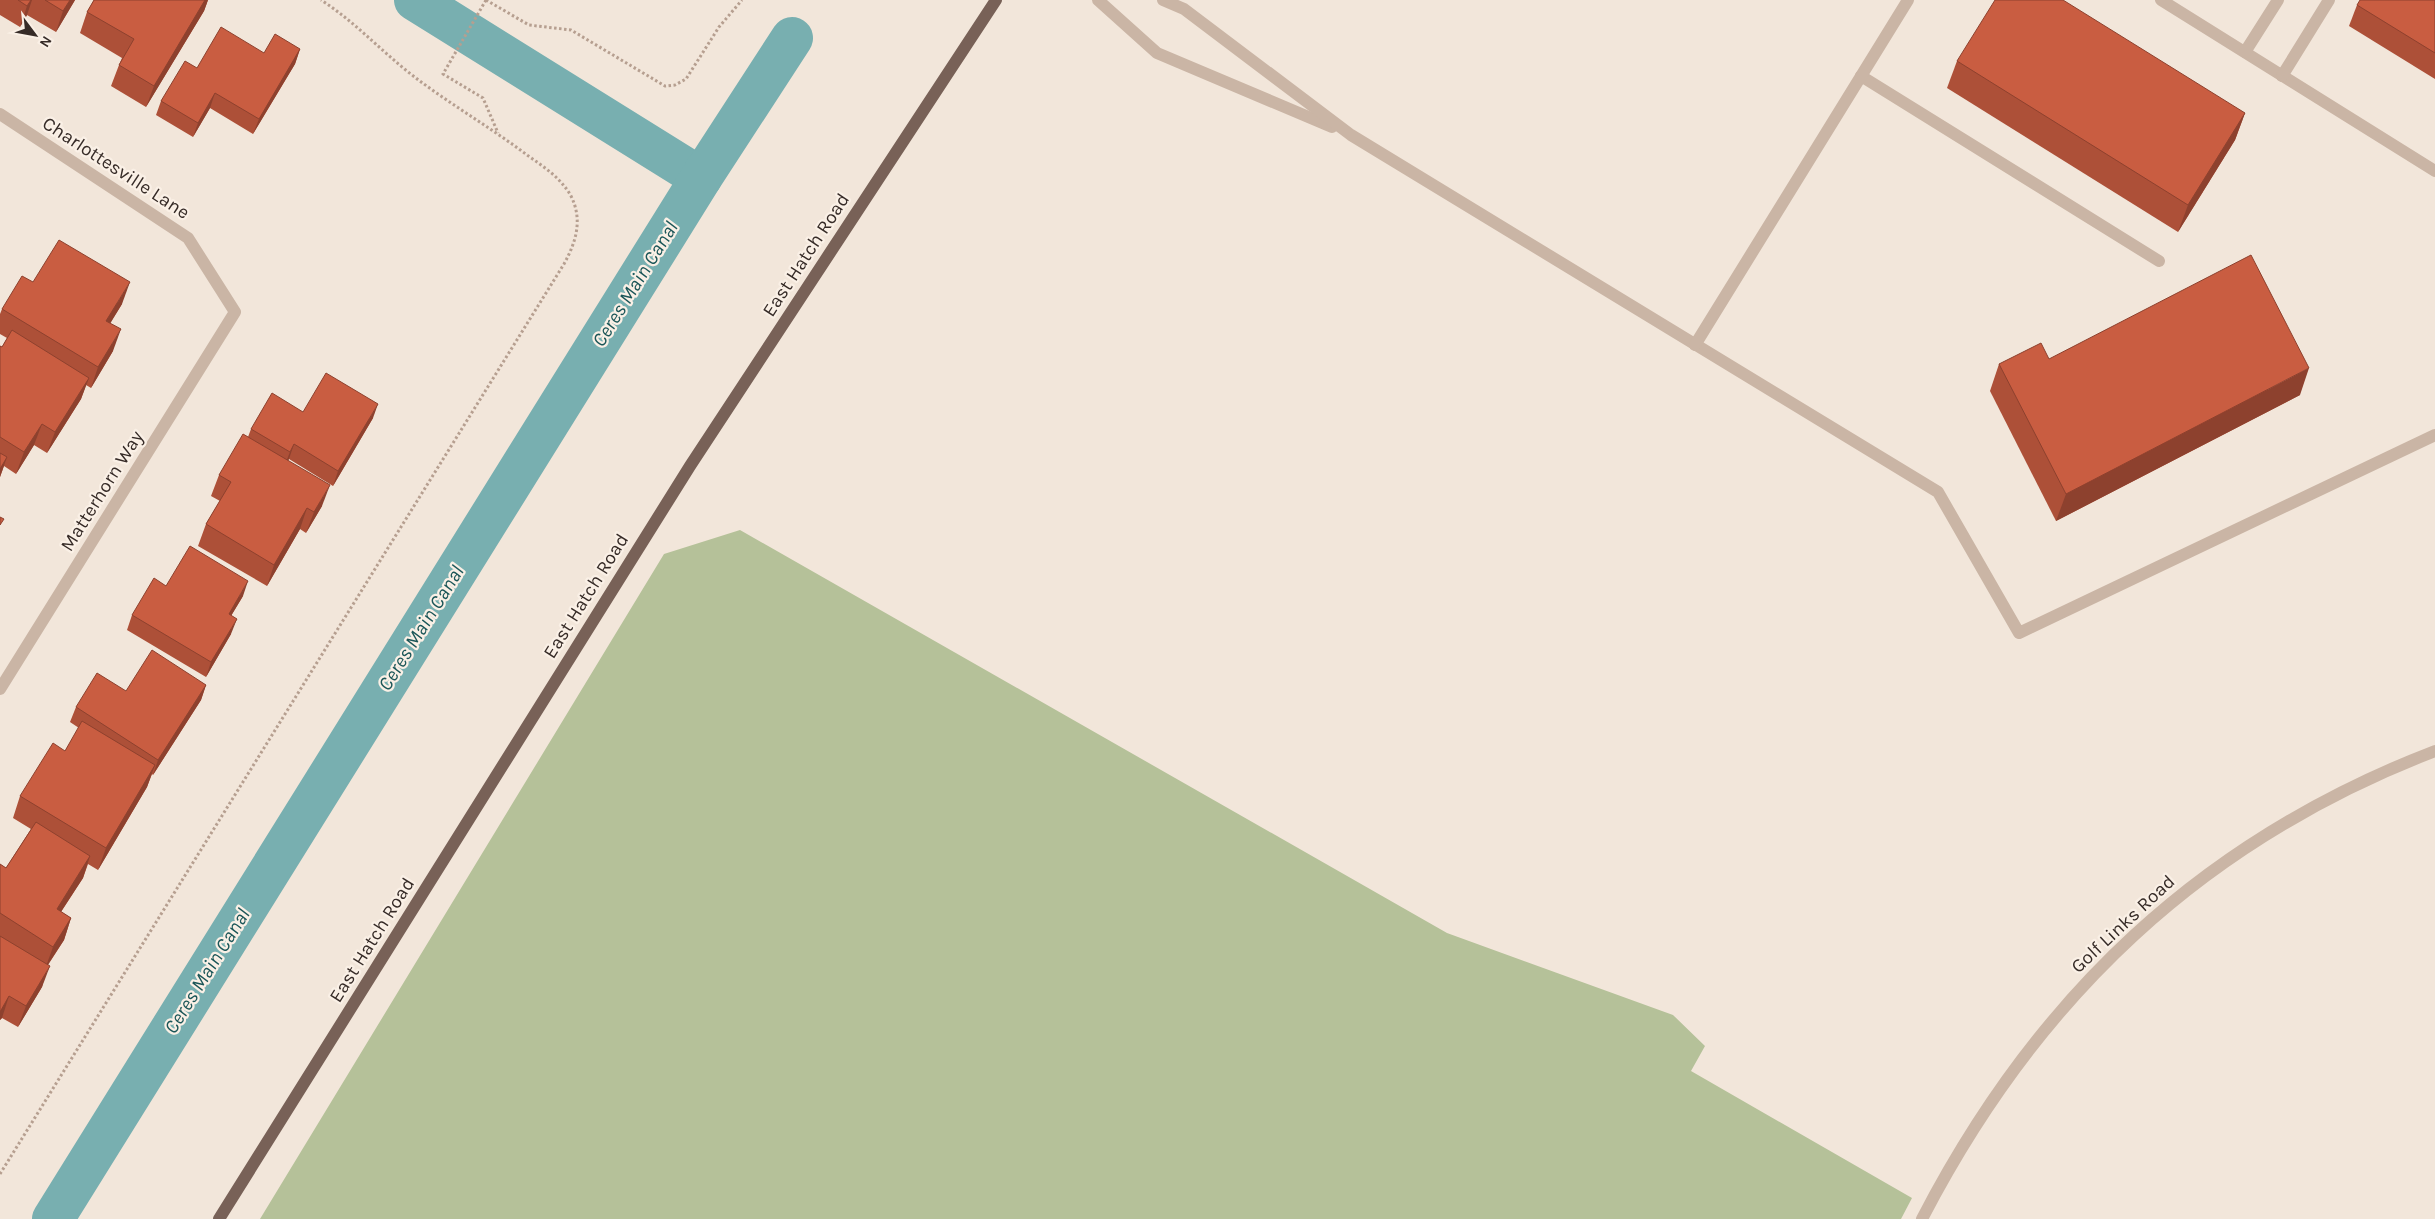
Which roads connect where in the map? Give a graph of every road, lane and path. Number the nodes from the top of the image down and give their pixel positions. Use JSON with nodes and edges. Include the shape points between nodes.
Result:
{"nodes":[{"id":1,"x":321,"y":0,"type":"edge"},
{"id":2,"x":486,"y":0,"type":"edge"},
{"id":3,"x":742,"y":0,"type":"edge"},
{"id":4,"x":996,"y":0,"type":"edge"},
{"id":5,"x":1098,"y":0,"type":"edge"},
{"id":6,"x":1163,"y":0,"type":"edge"},
{"id":7,"x":1908,"y":0,"type":"edge"},
{"id":8,"x":2161,"y":0,"type":"edge"},
{"id":9,"x":2278,"y":0,"type":"edge"},
{"id":10,"x":2329,"y":0,"type":"edge"},
{"id":11,"x":2245,"y":52,"type":"junction"},
{"id":12,"x":1861,"y":76,"type":"junction"},
{"id":13,"x":2282,"y":76,"type":"junction"},
{"id":14,"x":0,"y":114,"type":"edge"},
{"id":15,"x":499,"y":133,"type":"junction"},
{"id":16,"x":1351,"y":135,"type":"junction"},
{"id":17,"x":2435,"y":170,"type":"edge"},
{"id":18,"x":2159,"y":261,"type":"dead end"},
{"id":19,"x":235,"y":312,"type":"joint"},
{"id":20,"x":1695,"y":345,"type":"junction"},
{"id":21,"x":2435,"y":435,"type":"edge"},
{"id":22,"x":0,"y":689,"type":"edge"},
{"id":23,"x":2435,"y":750,"type":"edge"},
{"id":24,"x":0,"y":1174,"type":"edge"},
{"id":25,"x":219,"y":1219,"type":"edge"},
{"id":26,"x":1922,"y":1219,"type":"edge"}],
"edges":[{"from":1,"to":15,"type":"path","via":[[354,23],[413,76]]},
{"from":2,"to":3,"type":"path","via":[[529,25],[571,30],[666,86],[675,86],[686,79],[718,27]]},
{"from":2,"to":15,"type":"path","via":[[443,74],[483,98]]},
{"from":4,"to":25,"type":"main road","name":"East Hatch Road","via":[[690,466]]},
{"from":5,"to":16,"type":"street","via":[[1157,53]]},
{"from":6,"to":16,"type":"street","via":[[1184,9]]},
{"from":7,"to":12,"type":"street"},
{"from":8,"to":11,"type":"street"},
{"from":9,"to":11,"type":"street"},
{"from":10,"to":13,"type":"street"},
{"from":11,"to":13,"type":"street"},
{"from":12,"to":18,"type":"street"},
{"from":12,"to":20,"type":"street"},
{"from":13,"to":17,"type":"street"},
{"from":14,"to":19,"type":"street","name":"Charlottesville Lane","via":[[188,238]]},
{"from":15,"to":24,"type":"path","via":[[555,175],[571,196],[578,224],[572,249]]},
{"from":16,"to":20,"type":"street"},
{"from":19,"to":22,"type":"street","name":"Matterhorn Way"},
{"from":20,"to":21,"type":"street","via":[[1938,492],[2019,633]]},
{"from":23,"to":26,"type":"street","name":"Golf Links Road","via":[[2340,792],[2259,839],[2146,922],[2035,1041],[1974,1128]]}]}
